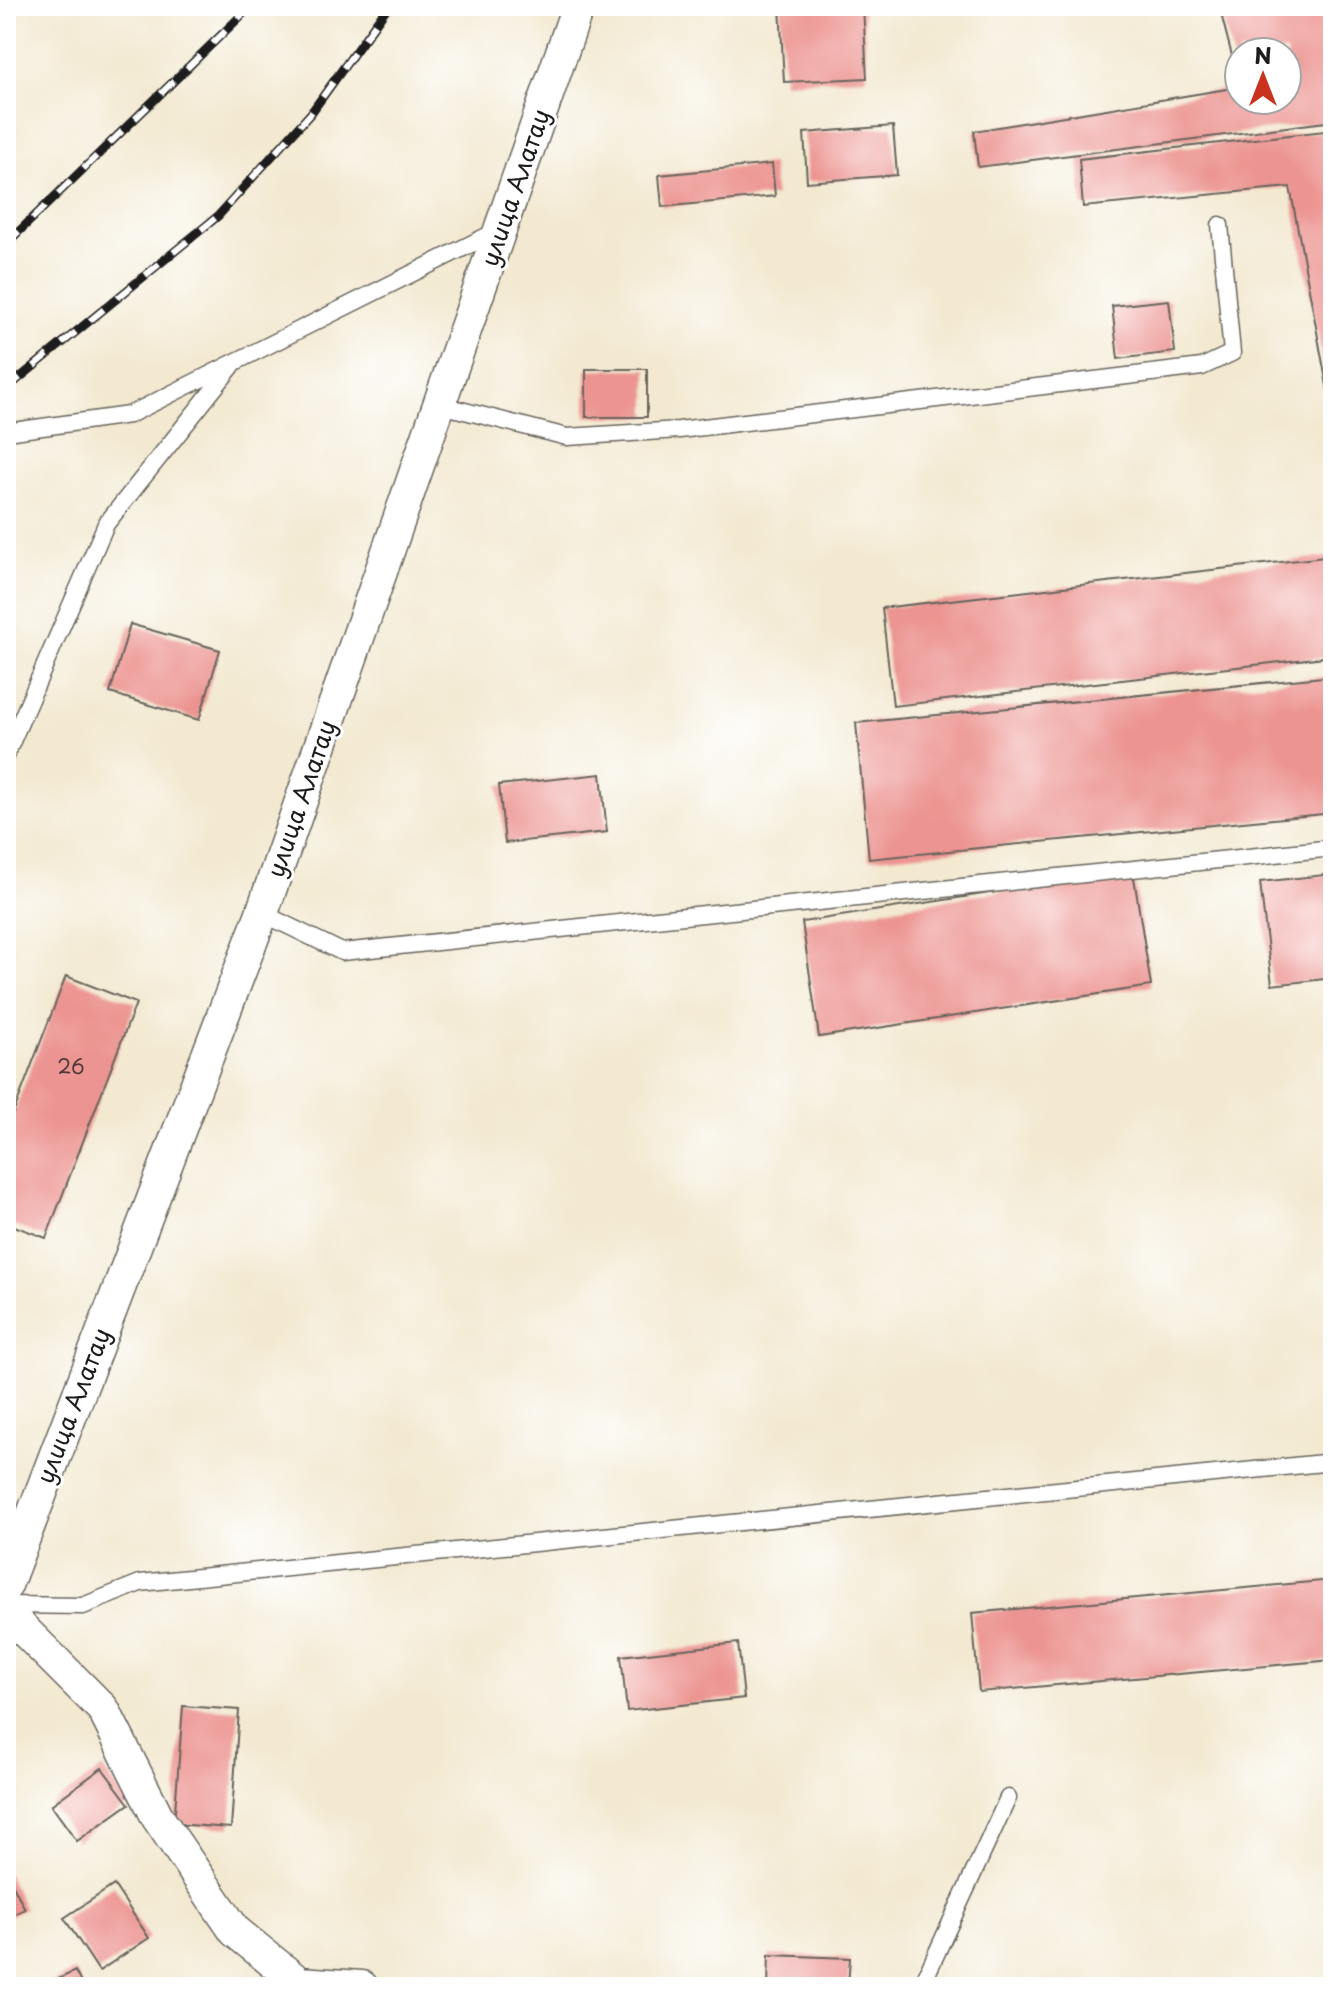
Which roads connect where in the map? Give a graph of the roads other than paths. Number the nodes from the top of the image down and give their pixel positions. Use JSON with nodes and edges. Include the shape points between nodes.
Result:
{"nodes":[{"id":1,"x":578,"y":6,"type":"edge"},
{"id":2,"x":1220,"y":225,"type":"dead end"},
{"id":3,"x":504,"y":227,"type":"junction"},
{"id":4,"x":236,"y":361,"type":"junction"},
{"id":5,"x":441,"y":405,"type":"junction"},
{"id":6,"x":6,"y":432,"type":"edge"},
{"id":7,"x":6,"y":755,"type":"edge"},
{"id":8,"x":1333,"y":848,"type":"edge"},
{"id":9,"x":262,"y":913,"type":"junction"},
{"id":10,"x":1333,"y":1462,"type":"edge"},
{"id":11,"x":6,"y":1585,"type":"edge"},
{"id":12,"x":6,"y":1605,"type":"edge"},
{"id":13,"x":6,"y":1612,"type":"edge"},
{"id":14,"x":1008,"y":1798,"type":"dead end"},
{"id":15,"x":362,"y":1987,"type":"edge"},
{"id":16,"x":921,"y":1987,"type":"edge"}],
"edges":[{"from":1,"to":3,"type":"street","name":"улица Алатау"},
{"from":2,"to":5,"type":"lane","via":[[1232,353],[1202,367],[679,430],[567,437]]},
{"from":3,"to":4,"type":"lane"},
{"from":3,"to":5,"type":"street","name":"улица Алатау"},
{"from":4,"to":6,"type":"lane","via":[[129,415]]},
{"from":4,"to":7,"type":"lane","via":[[106,524]]},
{"from":5,"to":9,"type":"street","name":"улица Алатау"},
{"from":8,"to":9,"type":"lane","via":[[342,952]]},
{"from":9,"to":11,"type":"street","name":"улица Алатау"},
{"from":10,"to":12,"type":"lane","via":[[140,1583],[83,1606]]},
{"from":13,"to":15,"type":"street","via":[[103,1709],[158,1818],[235,1931],[299,1983]]},
{"from":14,"to":16,"type":"lane"}]}
